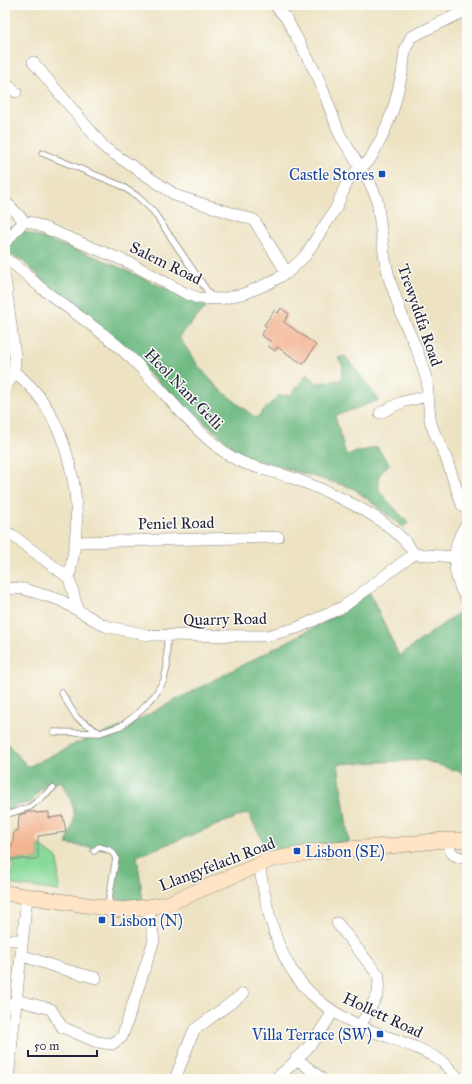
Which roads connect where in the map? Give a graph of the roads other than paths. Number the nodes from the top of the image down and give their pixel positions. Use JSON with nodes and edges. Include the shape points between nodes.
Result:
{"nodes":[{"id":1,"x":275,"y":5,"type":"edge"},
{"id":2,"x":467,"y":10,"type":"edge"},
{"id":3,"x":33,"y":62,"type":"dead end"},
{"id":4,"x":5,"y":84,"type":"edge"},
{"id":5,"x":16,"y":92,"type":"dead end"},
{"id":6,"x":42,"y":153,"type":"dead end"},
{"id":7,"x":359,"y":168,"type":"junction"},
{"id":8,"x":7,"y":205,"type":"edge"},
{"id":9,"x":26,"y":223,"type":"junction"},
{"id":10,"x":5,"y":243,"type":"edge"},
{"id":11,"x":5,"y":261,"type":"edge"},
{"id":12,"x":287,"y":274,"type":"junction"},
{"id":13,"x":5,"y":279,"type":"edge"},
{"id":14,"x":213,"y":298,"type":"junction"},
{"id":15,"x":14,"y":372,"type":"junction"},
{"id":16,"x":5,"y":389,"type":"edge"},
{"id":17,"x":428,"y":396,"type":"junction"},
{"id":18,"x":380,"y":413,"type":"dead end"},
{"id":19,"x":467,"y":510,"type":"edge"},
{"id":20,"x":467,"y":525,"type":"edge"},
{"id":21,"x":5,"y":532,"type":"edge"},
{"id":22,"x":278,"y":537,"type":"dead end"},
{"id":23,"x":76,"y":542,"type":"junction"},
{"id":24,"x":414,"y":554,"type":"junction"},
{"id":25,"x":455,"y":557,"type":"junction"},
{"id":26,"x":69,"y":578,"type":"junction"},
{"id":27,"x":5,"y":588,"type":"edge"},
{"id":28,"x":467,"y":598,"type":"edge"},
{"id":29,"x":78,"y":610,"type":"junction"},
{"id":30,"x":167,"y":636,"type":"junction"},
{"id":31,"x":61,"y":692,"type":"dead end"},
{"id":32,"x":54,"y":732,"type":"dead end"},
{"id":33,"x":100,"y":733,"type":"junction"},
{"id":34,"x":53,"y":788,"type":"dead end"},
{"id":35,"x":5,"y":815,"type":"edge"},
{"id":36,"x":449,"y":840,"type":"junction"},
{"id":37,"x":467,"y":840,"type":"edge"},
{"id":38,"x":94,"y":851,"type":"dead end"},
{"id":39,"x":467,"y":859,"type":"edge"},
{"id":40,"x":259,"y":864,"type":"junction"},
{"id":41,"x":5,"y":892,"type":"edge"},
{"id":42,"x":27,"y":897,"type":"junction"},
{"id":43,"x":148,"y":907,"type":"junction"},
{"id":44,"x":109,"y":908,"type":"junction"},
{"id":45,"x":337,"y":923,"type":"dead end"},
{"id":46,"x":5,"y":940,"type":"edge"},
{"id":47,"x":22,"y":940,"type":"junction"},
{"id":48,"x":21,"y":955,"type":"junction"},
{"id":49,"x":96,"y":978,"type":"dead end"},
{"id":50,"x":243,"y":994,"type":"dead end"},
{"id":51,"x":12,"y":1002,"type":"edge"},
{"id":52,"x":333,"y":1011,"type":"junction"},
{"id":53,"x":360,"y":1026,"type":"junction"},
{"id":54,"x":296,"y":1058,"type":"junction"},
{"id":55,"x":8,"y":1079,"type":"edge"},
{"id":56,"x":175,"y":1079,"type":"edge"},
{"id":57,"x":275,"y":1079,"type":"edge"},
{"id":58,"x":322,"y":1079,"type":"edge"},
{"id":59,"x":459,"y":1079,"type":"edge"}],
"edges":[{"from":1,"to":7,"type":"street","name":"Trewyddfa Road","via":[[286,18],[318,78],[340,135]]},
{"from":2,"to":7,"type":"street","name":"Salem Road","via":[[411,37],[405,50],[394,110],[369,161]]},
{"from":3,"to":12,"type":"street","via":[[105,148],[177,196],[254,220]]},
{"from":4,"to":5,"type":"street"},
{"from":6,"to":14,"type":"lane","via":[[138,196],[153,211]]},
{"from":7,"to":12,"type":"street","name":"Salem Road","via":[[348,180],[336,208],[317,239]]},
{"from":7,"to":17,"type":"street","name":"Trewyddfa Road","via":[[377,199],[390,281],[417,350],[427,381]]},
{"from":8,"to":9,"type":"street"},
{"from":9,"to":10,"type":"street"},
{"from":9,"to":14,"type":"street","name":"Salem Road","via":[[130,263],[185,293],[198,298]]},
{"from":11,"to":24,"type":"street","name":"Heol Nant Gelli","via":[[20,267],[39,286],[111,340],[136,362],[176,408],[228,455],[343,499],[382,523],[409,545]]},
{"from":12,"to":14,"type":"street","name":"Salem Road","via":[[246,293],[221,299]]},
{"from":13,"to":15,"type":"street","via":[[15,356]]},
{"from":15,"to":16,"type":"street"},
{"from":15,"to":23,"type":"street","via":[[37,392],[52,415],[65,448],[73,479]]},
{"from":17,"to":18,"type":"street","via":[[402,402]]},
{"from":17,"to":19,"type":"street","name":"Trewyddfa Road","via":[[434,432],[445,455],[462,506]]},
{"from":20,"to":25,"type":"street","via":[[456,546]]},
{"from":21,"to":26,"type":"street"},
{"from":22,"to":23,"type":"street","name":"Peniel Road"},
{"from":23,"to":26,"type":"street"},
{"from":24,"to":25,"type":"street"},
{"from":24,"to":30,"type":"street","name":"Quarry Road","via":[[343,607],[298,628],[266,636]]},
{"from":25,"to":28,"type":"street","via":[[457,574]]},
{"from":26,"to":29,"type":"street"},
{"from":27,"to":29,"type":"street","name":"Quarry Road","via":[[24,589],[60,600]]},
{"from":29,"to":30,"type":"street","name":"Quarry Road","via":[[105,626],[148,636]]},
{"from":30,"to":33,"type":"lane","via":[[167,667],[164,680],[155,695],[121,726]]},
{"from":31,"to":33,"type":"lane","via":[[77,718]]},
{"from":32,"to":33,"type":"lane"},
{"from":34,"to":35,"type":"lane","via":[[30,807]]},
{"from":36,"to":37,"type":"main road","name":"Llangyfelach Road"},
{"from":36,"to":39,"type":"street","via":[[449,852]]},
{"from":36,"to":40,"type":"main road","name":"Llangyfelach Road","via":[[319,851]]},
{"from":38,"to":44,"type":"lane","via":[[99,847],[105,848],[111,850],[116,858]]},
{"from":40,"to":43,"type":"main road","name":"Llangyfelach Road","via":[[167,904]]},
{"from":40,"to":52,"type":"street","name":"Hollett Road","via":[[273,930],[280,950],[292,973],[310,994]]},
{"from":41,"to":42,"type":"main road","name":"Llangyfelach Road"},
{"from":42,"to":44,"type":"main road","name":"Llangyfelach Road"},
{"from":42,"to":47,"type":"street"},
{"from":43,"to":44,"type":"main road","name":"Llangyfelach Road","via":[[120,910]]},
{"from":43,"to":51,"type":"street","via":[[154,940],[122,1036],[112,1044],[97,1042],[62,1027],[50,1009]]},
{"from":45,"to":53,"type":"street","via":[[378,976],[378,994]]},
{"from":46,"to":47,"type":"street"},
{"from":47,"to":48,"type":"street"},
{"from":48,"to":49,"type":"street","via":[[80,979]]},
{"from":48,"to":51,"type":"street"},
{"from":50,"to":56,"type":"street","via":[[194,1030]]},
{"from":51,"to":55,"type":"street"},
{"from":52,"to":53,"type":"street","name":"Hollett Road"},
{"from":52,"to":54,"type":"street","via":[[324,1026]]},
{"from":53,"to":59,"type":"street","name":"Hollett Road","via":[[418,1049],[442,1062]]},
{"from":54,"to":57,"type":"street"},
{"from":54,"to":58,"type":"street"}]}
